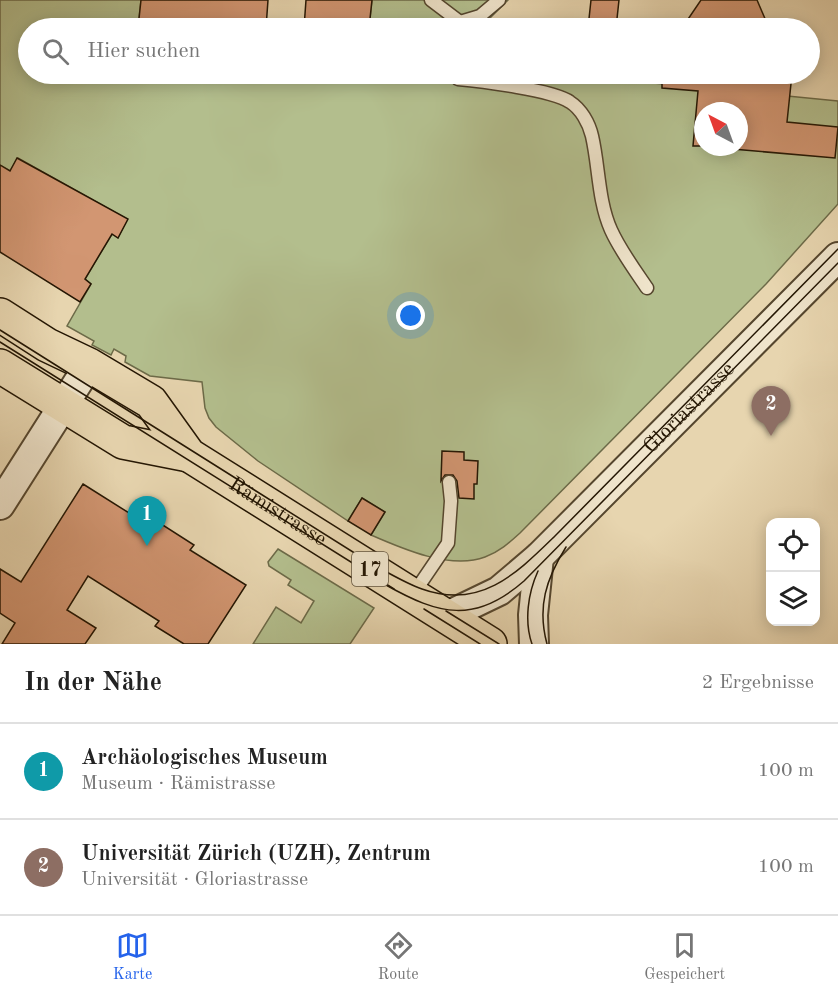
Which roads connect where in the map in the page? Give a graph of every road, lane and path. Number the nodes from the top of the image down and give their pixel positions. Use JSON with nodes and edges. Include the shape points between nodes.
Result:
{"nodes":[{"id":1,"x":431,"y":0,"type":"edge"},
{"id":2,"x":499,"y":0,"type":"edge"},
{"id":3,"x":452,"y":18,"type":"edge"},
{"id":4,"x":476,"y":18,"type":"edge"},
{"id":5,"x":498,"y":84,"type":"edge"},
{"id":6,"x":838,"y":257,"type":"edge"},
{"id":7,"x":647,"y":288,"type":"dead end"},
{"id":8,"x":0,"y":315,"type":"edge"},
{"id":9,"x":89,"y":365,"type":"junction"},
{"id":10,"x":0,"y":366,"type":"edge"},
{"id":11,"x":63,"y":405,"type":"junction"},
{"id":12,"x":189,"y":455,"type":"junction"},
{"id":13,"x":449,"y":482,"type":"dead end"},
{"id":14,"x":0,"y":505,"type":"edge"},
{"id":15,"x":539,"y":557,"type":"junction"},
{"id":16,"x":412,"y":596,"type":"junction"},
{"id":17,"x":445,"y":617,"type":"junction"},
{"id":18,"x":490,"y":644,"type":"edge"},
{"id":19,"x":534,"y":644,"type":"edge"}],
"edges":[{"from":1,"to":3,"type":"lane"},
{"from":2,"to":4,"type":"lane"},
{"from":5,"to":7,"type":"lane","via":[[560,97],[587,121],[610,229]]},
{"from":6,"to":15,"type":"street","name":"Gloriastrasse"},
{"from":8,"to":9,"type":"main road","name":"Rämistrasse","number":"17","via":[[47,345]]},
{"from":9,"to":11,"type":"street"},
{"from":9,"to":12,"type":"main road","name":"Rämistrasse","number":"17","via":[[151,402]]},
{"from":10,"to":11,"type":"main road","name":"Rämistrasse","number":"17"},
{"from":11,"to":12,"type":"main road","name":"Rämistrasse","number":"17","via":[[123,442]]},
{"from":11,"to":14,"type":"street"},
{"from":12,"to":16,"type":"main road","name":"Rämistrasse","number":"17"},
{"from":13,"to":16,"type":"lane","via":[[448,543]]},
{"from":15,"to":17,"type":"street","name":"Gloriastrasse","via":[[499,591]]},
{"from":15,"to":19,"type":"street"},
{"from":16,"to":17,"type":"main road","name":"Rämistrasse","number":"17"},
{"from":17,"to":18,"type":"main road","name":"Rämistrasse","number":"17"}]}
